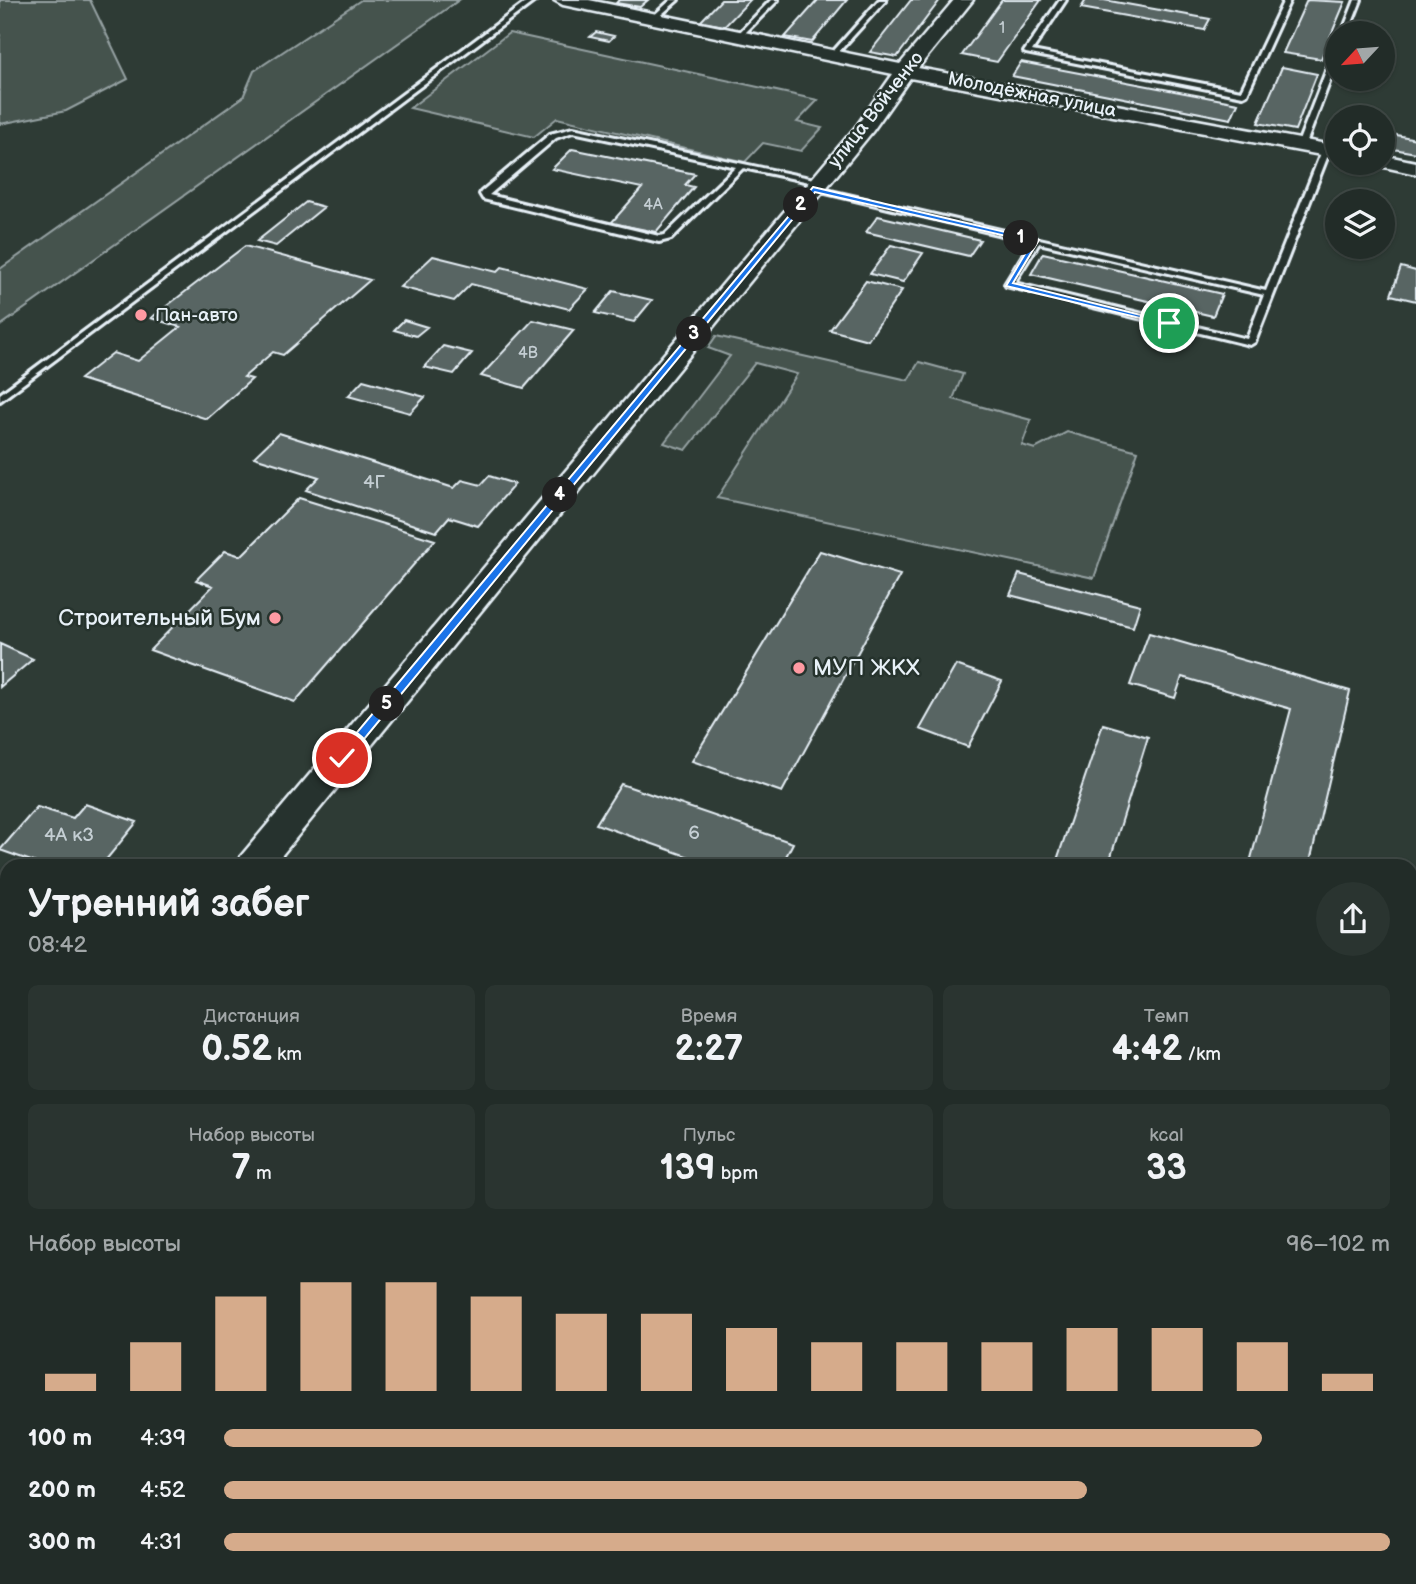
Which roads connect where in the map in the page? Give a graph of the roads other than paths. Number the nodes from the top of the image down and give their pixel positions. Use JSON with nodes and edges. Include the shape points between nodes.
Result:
{"nodes":[{"id":1,"x":533,"y":0,"type":"edge"},
{"id":2,"x":563,"y":0,"type":"edge"},
{"id":3,"x":675,"y":0,"type":"edge"},
{"id":4,"x":775,"y":0,"type":"edge"},
{"id":5,"x":883,"y":0,"type":"edge"},
{"id":6,"x":964,"y":0,"type":"edge"},
{"id":7,"x":1063,"y":0,"type":"edge"},
{"id":8,"x":1287,"y":0,"type":"edge"},
{"id":9,"x":1358,"y":0,"type":"edge"},
{"id":10,"x":588,"y":2,"type":"edge"},
{"id":11,"x":653,"y":19,"type":"junction"},
{"id":12,"x":1350,"y":21,"type":"edge"},
{"id":13,"x":738,"y":37,"type":"junction"},
{"id":14,"x":832,"y":56,"type":"junction"},
{"id":15,"x":905,"y":71,"type":"junction"},
{"id":16,"x":1325,"y":84,"type":"edge"},
{"id":17,"x":1301,"y":146,"type":"junction"},
{"id":18,"x":1325,"y":150,"type":"edge"},
{"id":19,"x":1395,"y":164,"type":"edge"},
{"id":20,"x":741,"y":166,"type":"junction"},
{"id":21,"x":1325,"y":167,"type":"edge"},
{"id":22,"x":1416,"y":168,"type":"edge"},
{"id":23,"x":816,"y":186,"type":"junction"},
{"id":24,"x":1036,"y":241,"type":"junction"},
{"id":25,"x":1269,"y":294,"type":"junction"},
{"id":26,"x":0,"y":397,"type":"edge"},
{"id":27,"x":259,"y":859,"type":"edge"}],
"edges":[{"from":1,"to":26,"type":"lane"},
{"from":2,"to":10,"type":"main road","name":"Молодёжная улица"},
{"from":3,"to":11,"type":"lane"},
{"from":4,"to":13,"type":"lane"},
{"from":5,"to":14,"type":"lane"},
{"from":6,"to":15,"type":"main road","name":"улица Войченко"},
{"from":7,"to":8,"type":"lane","via":[[1028,52],[1243,94]]},
{"from":9,"to":12,"type":"lane"},
{"from":10,"to":11,"type":"main road","name":"Молодёжная улица"},
{"from":11,"to":13,"type":"main road","name":"Молодёжная улица"},
{"from":13,"to":14,"type":"main road","name":"Молодёжная улица"},
{"from":14,"to":15,"type":"main road","name":"Молодёжная улица"},
{"from":15,"to":17,"type":"main road","name":"Молодёжная улица"},
{"from":15,"to":23,"type":"main road","name":"улица Войченко"},
{"from":16,"to":17,"type":"lane"},
{"from":17,"to":18,"type":"main road","name":"Молодёжная улица"},
{"from":19,"to":22,"type":"main road"},
{"from":20,"to":20,"type":"lane","via":[[573,130],[553,136],[484,194],[659,239],[668,237]]},
{"from":20,"to":23,"type":"lane"},
{"from":21,"to":25,"type":"lane"},
{"from":23,"to":24,"type":"lane"},
{"from":23,"to":27,"type":"main road","name":"улица Войченко"},
{"from":24,"to":25,"type":"lane"},
{"from":24,"to":25,"type":"lane","via":[[1009,284],[1250,342]]}]}
